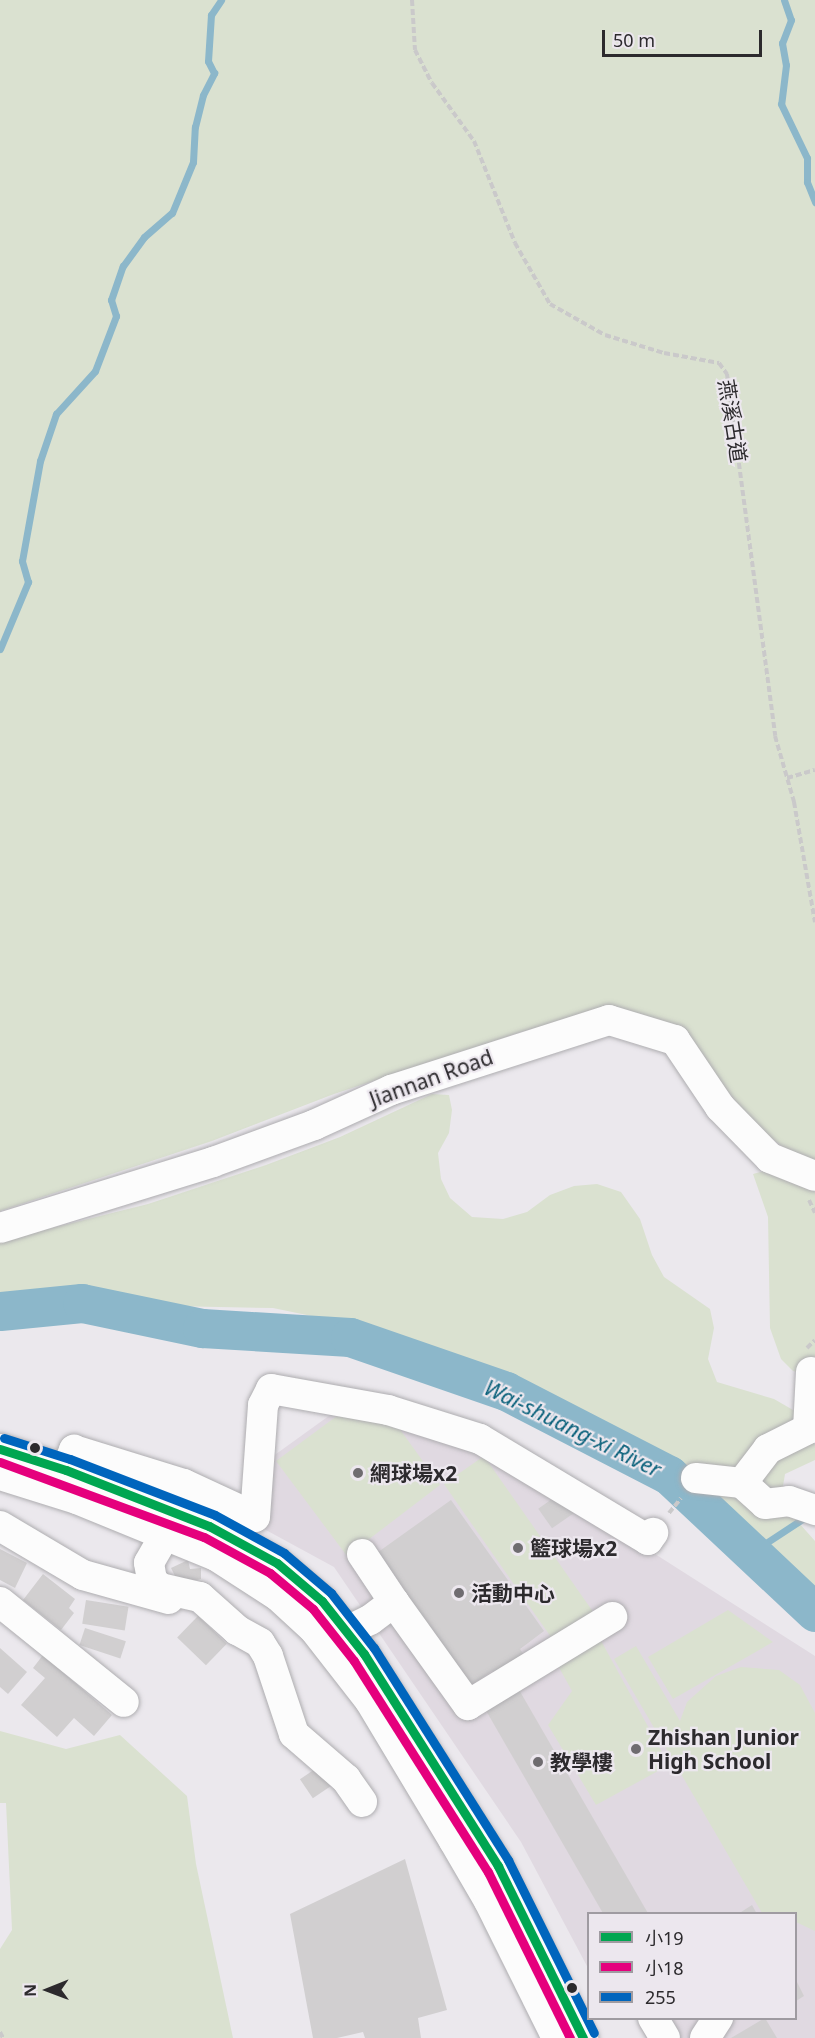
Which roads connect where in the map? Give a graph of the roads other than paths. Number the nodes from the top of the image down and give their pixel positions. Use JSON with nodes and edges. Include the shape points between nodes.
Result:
{"nodes":[{"id":1,"x":815,"y":1176,"type":"edge"},
{"id":2,"x":0,"y":1228,"type":"edge"},
{"id":3,"x":811,"y":1372,"type":"dead end"},
{"id":4,"x":0,"y":1449,"type":"edge"},
{"id":5,"x":66,"y":1470,"type":"junction"},
{"id":6,"x":0,"y":1475,"type":"edge"},
{"id":7,"x":696,"y":1478,"type":"road end"},
{"id":8,"x":742,"y":1483,"type":"junction"},
{"id":9,"x":815,"y":1510,"type":"edge"},
{"id":10,"x":0,"y":1526,"type":"edge"},
{"id":11,"x":653,"y":1533,"type":"road end"},
{"id":12,"x":165,"y":1535,"type":"junction"},
{"id":13,"x":362,"y":1554,"type":"dead end"},
{"id":14,"x":0,"y":1602,"type":"edge"},
{"id":15,"x":394,"y":1602,"type":"junction"},
{"id":16,"x":612,"y":1617,"type":"dead end"},
{"id":17,"x":345,"y":1632,"type":"junction"},
{"id":18,"x":234,"y":1646,"type":"dead end"},
{"id":19,"x":124,"y":1702,"type":"dead end"},
{"id":20,"x":362,"y":1802,"type":"dead end"},
{"id":21,"x":717,"y":2020,"type":"edge"},
{"id":22,"x":557,"y":2038,"type":"edge"},
{"id":23,"x":583,"y":2038,"type":"edge"},
{"id":24,"x":705,"y":2038,"type":"edge"}],
"edges":[{"from":1,"to":2,"type":"street","name":"Jiannan Road","via":[[770,1158],[720,1107],[675,1040],[609,1020],[391,1090],[314,1125],[213,1162]]},
{"from":3,"to":8,"type":"street","via":[[808,1429],[768,1449]]},
{"from":4,"to":5,"type":"street"},
{"from":5,"to":11,"type":"street","via":[[74,1450],[184,1484],[255,1516],[263,1405],[271,1389],[388,1410],[480,1438],[648,1540]]},
{"from":5,"to":17,"type":"street","via":[[209,1526],[277,1563],[322,1601]]},
{"from":6,"to":12,"type":"street","via":[[77,1499]]},
{"from":7,"to":8,"type":"street"},
{"from":8,"to":9,"type":"street","via":[[765,1504],[789,1501]]},
{"from":10,"to":18,"type":"street","via":[[83,1575],[194,1606]]},
{"from":12,"to":20,"type":"street","via":[[149,1563],[152,1580],[160,1588],[200,1597],[237,1630],[260,1643],[294,1734],[346,1779]]},
{"from":12,"to":22,"type":"street","via":[[216,1556],[278,1596],[314,1629],[370,1701],[454,1841],[489,1901]]},
{"from":13,"to":15,"type":"street"},
{"from":14,"to":19,"type":"street"},
{"from":15,"to":16,"type":"street","via":[[468,1705]]},
{"from":15,"to":17,"type":"street"},
{"from":17,"to":23,"type":"street","via":[[370,1664],[498,1866]]},
{"from":21,"to":24,"type":"street"}]}
